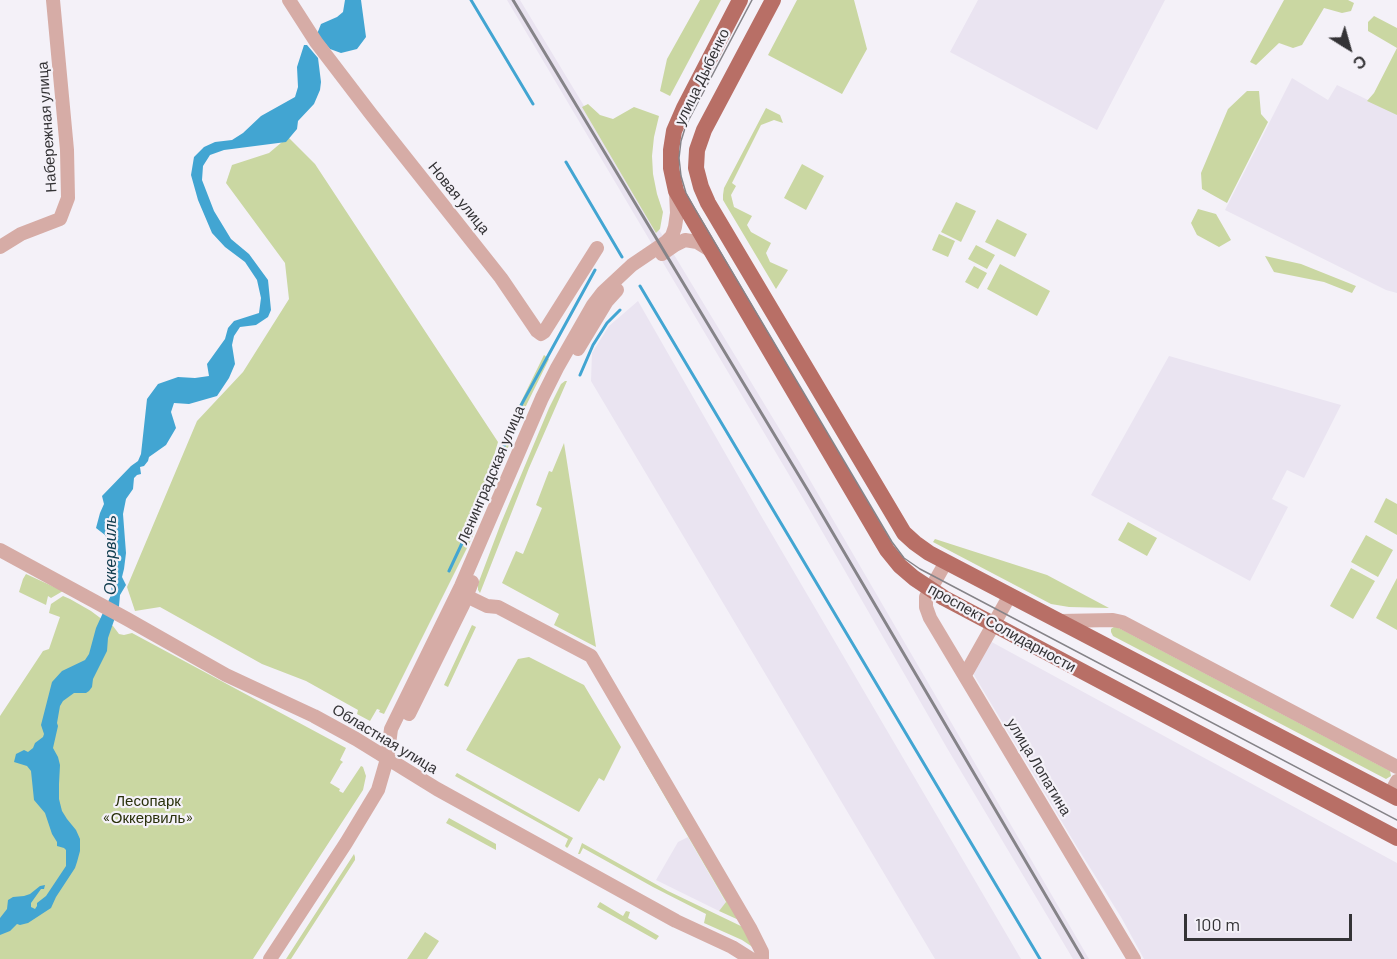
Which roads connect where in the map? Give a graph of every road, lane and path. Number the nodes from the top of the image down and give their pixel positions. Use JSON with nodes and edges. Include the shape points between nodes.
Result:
{"nodes":[{"id":1,"x":53,"y":0,"type":"edge"},
{"id":2,"x":289,"y":0,"type":"edge"},
{"id":3,"x":740,"y":0,"type":"edge"},
{"id":4,"x":773,"y":0,"type":"edge"},
{"id":5,"x":700,"y":187,"type":"joint"},
{"id":6,"x":676,"y":191,"type":"junction"},
{"id":7,"x":673,"y":240,"type":"junction"},
{"id":8,"x":0,"y":247,"type":"edge"},
{"id":9,"x":597,"y":248,"type":"dead end"},
{"id":10,"x":710,"y":250,"type":"junction"},
{"id":11,"x":0,"y":550,"type":"edge"},
{"id":12,"x":946,"y":562,"type":"junction"},
{"id":13,"x":930,"y":590,"type":"junction"},
{"id":14,"x":462,"y":594,"type":"junction"},
{"id":15,"x":1010,"y":595,"type":"junction"},
{"id":16,"x":1059,"y":621,"type":"junction"},
{"id":17,"x":994,"y":625,"type":"junction"},
{"id":18,"x":965,"y":675,"type":"junction"},
{"id":19,"x":387,"y":759,"type":"junction"},
{"id":20,"x":1397,"y":766,"type":"edge"},
{"id":21,"x":1395,"y":791,"type":"edge"},
{"id":22,"x":1397,"y":838,"type":"edge"},
{"id":23,"x":270,"y":959,"type":"edge"},
{"id":24,"x":751,"y":959,"type":"edge"},
{"id":25,"x":762,"y":959,"type":"edge"},
{"id":26,"x":1134,"y":959,"type":"edge"}],
"edges":[{"from":1,"to":8,"type":"street","name":"Набережная улица","via":[[68,198],[60,219]]},
{"from":2,"to":9,"type":"street","name":"Новая улица","via":[[316,42],[541,334]]},
{"from":3,"to":6,"type":"main road","name":"улица Дыбенко","via":[[675,131],[671,168]]},
{"from":4,"to":5,"type":"main road","name":"улица Дыбенко","via":[[704,130],[697,150]]},
{"from":5,"to":12,"type":"main road","name":"проспект Солидарности","via":[[904,532]]},
{"from":6,"to":7,"type":"street"},
{"from":6,"to":10,"type":"main road","name":"проспект Солидарности"},
{"from":7,"to":10,"type":"street","via":[[697,242]]},
{"from":7,"to":14,"type":"street","name":"Ленинградская улица","via":[[624,283],[586,335],[553,392]]},
{"from":10,"to":13,"type":"main road","name":"проспект Солидарности","via":[[887,550]]},
{"from":11,"to":19,"type":"street","name":"Областная улица","via":[[226,675],[314,716]]},
{"from":12,"to":13,"type":"street"},
{"from":12,"to":15,"type":"main road","name":"проспект Солидарности"},
{"from":13,"to":17,"type":"main road","name":"проспект Солидарности"},
{"from":13,"to":18,"type":"street","name":"улица Лопатина","via":[[926,607],[930,618]]},
{"from":14,"to":19,"type":"street","name":"Ленинградская улица"},
{"from":14,"to":25,"type":"street","via":[[498,607],[591,656],[750,928]]},
{"from":15,"to":16,"type":"main road","name":"проспект Солидарности"},
{"from":15,"to":17,"type":"street"},
{"from":16,"to":20,"type":"street","via":[[1122,622]]},
{"from":16,"to":21,"type":"main road","name":"проспект Солидарности"},
{"from":17,"to":18,"type":"street"},
{"from":17,"to":22,"type":"main road","name":"проспект Солидарности"},
{"from":18,"to":26,"type":"street","name":"улица Лопатина"},
{"from":19,"to":23,"type":"street","name":"Ленинградская улица","via":[[378,790]]},
{"from":19,"to":24,"type":"street","name":"Областная улица"}]}
